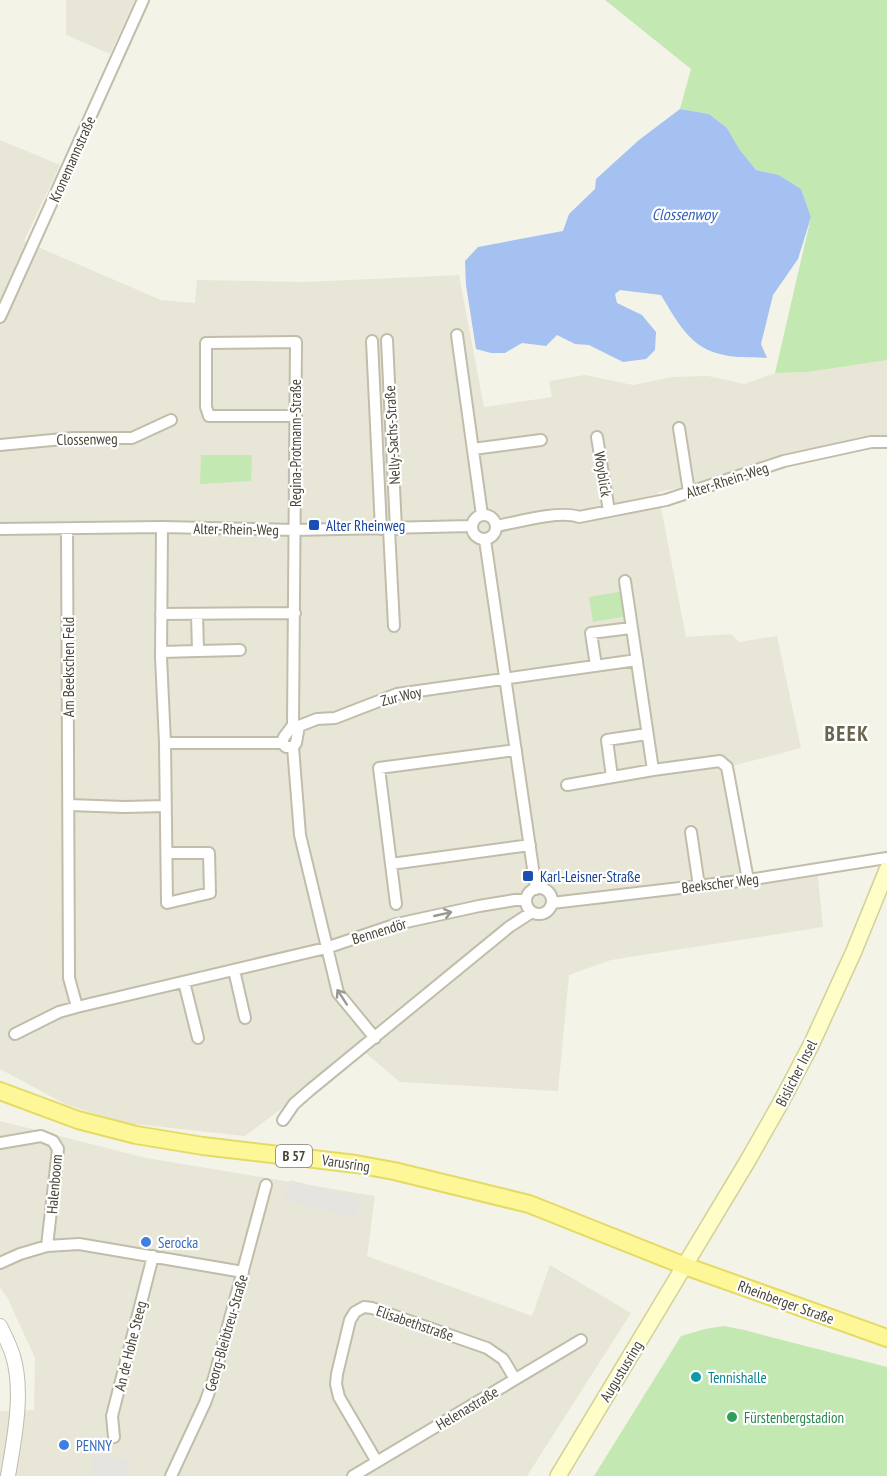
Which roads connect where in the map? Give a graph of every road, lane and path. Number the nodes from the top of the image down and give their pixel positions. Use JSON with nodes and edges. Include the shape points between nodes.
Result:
{"nodes":[{"id":1,"x":143,"y":0,"type":"edge"},
{"id":2,"x":0,"y":317,"type":"edge"},
{"id":3,"x":457,"y":335,"type":"dead end"},
{"id":4,"x":387,"y":340,"type":"dead end"},
{"id":5,"x":372,"y":341,"type":"dead end"},
{"id":6,"x":296,"y":416,"type":"junction"},
{"id":7,"x":171,"y":420,"type":"dead end"},
{"id":8,"x":679,"y":428,"type":"dead end"},
{"id":9,"x":597,"y":437,"type":"dead end"},
{"id":10,"x":541,"y":440,"type":"dead end"},
{"id":11,"x":887,"y":442,"type":"edge"},
{"id":12,"x":0,"y":445,"type":"edge"},
{"id":13,"x":473,"y":448,"type":"junction"},
{"id":14,"x":689,"y":492,"type":"junction"},
{"id":15,"x":609,"y":511,"type":"junction"},
{"id":16,"x":482,"y":515,"type":"junction"},
{"id":17,"x":472,"y":526,"type":"junction"},
{"id":18,"x":496,"y":526,"type":"junction"},
{"id":19,"x":162,"y":528,"type":"junction"},
{"id":20,"x":0,"y":529,"type":"edge"},
{"id":21,"x":67,"y":529,"type":"junction"},
{"id":22,"x":389,"y":529,"type":"junction"},
{"id":23,"x":295,"y":530,"type":"junction"},
{"id":24,"x":485,"y":540,"type":"junction"},
{"id":25,"x":625,"y":581,"type":"dead end"},
{"id":26,"x":295,"y":613,"type":"junction"},
{"id":27,"x":161,"y":614,"type":"junction"},
{"id":28,"x":198,"y":614,"type":"junction"},
{"id":29,"x":394,"y":626,"type":"dead end"},
{"id":30,"x":631,"y":628,"type":"junction"},
{"id":31,"x":240,"y":650,"type":"dead end"},
{"id":32,"x":198,"y":651,"type":"junction"},
{"id":33,"x":162,"y":652,"type":"junction"},
{"id":34,"x":637,"y":660,"type":"junction"},
{"id":35,"x":596,"y":666,"type":"junction"},
{"id":36,"x":506,"y":678,"type":"junction"},
{"id":37,"x":296,"y":725,"type":"junction"},
{"id":38,"x":646,"y":734,"type":"junction"},
{"id":39,"x":165,"y":743,"type":"junction"},
{"id":40,"x":282,"y":743,"type":"junction"},
{"id":41,"x":293,"y":747,"type":"junction"},
{"id":42,"x":516,"y":750,"type":"junction"},
{"id":43,"x":653,"y":770,"type":"junction"},
{"id":44,"x":612,"y":777,"type":"junction"},
{"id":45,"x":567,"y":785,"type":"dead end"},
{"id":46,"x":69,"y":806,"type":"junction"},
{"id":47,"x":166,"y":806,"type":"junction"},
{"id":48,"x":691,"y":832,"type":"dead end"},
{"id":49,"x":530,"y":845,"type":"junction"},
{"id":50,"x":166,"y":853,"type":"junction"},
{"id":51,"x":887,"y":858,"type":"edge"},
{"id":52,"x":391,"y":864,"type":"junction"},
{"id":53,"x":887,"y":870,"type":"edge"},
{"id":54,"x":748,"y":880,"type":"junction"},
{"id":55,"x":699,"y":886,"type":"junction"},
{"id":56,"x":537,"y":889,"type":"junction"},
{"id":57,"x":526,"y":900,"type":"junction"},
{"id":58,"x":552,"y":903,"type":"junction"},
{"id":59,"x":396,"y":904,"type":"dead end"},
{"id":60,"x":532,"y":912,"type":"junction"},
{"id":61,"x":326,"y":948,"type":"junction"},
{"id":62,"x":234,"y":970,"type":"junction"},
{"id":63,"x":184,"y":982,"type":"junction"},
{"id":64,"x":77,"y":1007,"type":"junction"},
{"id":65,"x":245,"y":1018,"type":"dead end"},
{"id":66,"x":15,"y":1034,"type":"dead end"},
{"id":67,"x":198,"y":1038,"type":"dead end"},
{"id":68,"x":375,"y":1038,"type":"junction"},
{"id":69,"x":0,"y":1091,"type":"edge"},
{"id":70,"x":283,"y":1120,"type":"dead end"},
{"id":71,"x":0,"y":1143,"type":"edge"},
{"id":72,"x":266,"y":1185,"type":"dead end"},
{"id":73,"x":47,"y":1246,"type":"junction"},
{"id":74,"x":153,"y":1256,"type":"junction"},
{"id":75,"x":0,"y":1263,"type":"edge"},
{"id":76,"x":685,"y":1266,"type":"junction"},
{"id":77,"x":243,"y":1272,"type":"junction"},
{"id":78,"x":0,"y":1326,"type":"edge"},
{"id":79,"x":887,"y":1338,"type":"edge"},
{"id":80,"x":581,"y":1340,"type":"dead end"},
{"id":81,"x":515,"y":1379,"type":"junction"},
{"id":82,"x":114,"y":1437,"type":"dead end"},
{"id":83,"x":377,"y":1462,"type":"junction"},
{"id":84,"x":8,"y":1476,"type":"edge"},
{"id":85,"x":171,"y":1476,"type":"edge"},
{"id":86,"x":353,"y":1476,"type":"edge"},
{"id":87,"x":558,"y":1476,"type":"edge"}],
"edges":[{"from":1,"to":2,"type":"street","name":"Kronemannstraße"},
{"from":3,"to":13,"type":"street"},
{"from":4,"to":22,"type":"street","name":"Nelly-Sachs-Straße"},
{"from":5,"to":22,"type":"street","name":"Nelly-Sachs-Straße"},
{"from":6,"to":6,"type":"street","name":"Regina-Protmann-Straße","via":[[296,342],[206,343],[209,416]]},
{"from":6,"to":23,"type":"street","name":"Regina-Protmann-Straße"},
{"from":7,"to":12,"type":"street","name":"Clossenweg","via":[[132,438],[73,438]]},
{"from":8,"to":14,"type":"street"},
{"from":9,"to":15,"type":"street","name":"Woyblick"},
{"from":10,"to":13,"type":"street"},
{"from":11,"to":14,"type":"street","name":"Alter-Rhein-Weg","via":[[784,461]]},
{"from":13,"to":16,"type":"street"},
{"from":14,"to":15,"type":"street","name":"Alter-Rhein-Weg"},
{"from":15,"to":18,"type":"street","name":"Alter-Rhein-Weg"},
{"from":16,"to":17,"type":"street"},
{"from":16,"to":18,"type":"street","via":[[490,516]]},
{"from":17,"to":22,"type":"street","name":"Alter-Rhein-Weg"},
{"from":17,"to":24,"type":"street","via":[[475,536]]},
{"from":18,"to":24,"type":"street","via":[[492,537]]},
{"from":19,"to":21,"type":"street","name":"Alter-Rhein-Weg"},
{"from":19,"to":23,"type":"street","name":"Alter-Rhein-Weg"},
{"from":19,"to":27,"type":"street"},
{"from":20,"to":21,"type":"street","name":"Alter-Rhein-Weg"},
{"from":21,"to":46,"type":"street","name":"Am Beekschen Feld"},
{"from":22,"to":23,"type":"street","name":"Alter-Rhein-Weg"},
{"from":22,"to":29,"type":"street"},
{"from":23,"to":26,"type":"street","name":"Regina-Protmann-Straße"},
{"from":24,"to":36,"type":"street"},
{"from":25,"to":30,"type":"street"},
{"from":26,"to":28,"type":"street"},
{"from":26,"to":37,"type":"street","name":"Regina-Protmann-Straße"},
{"from":27,"to":28,"type":"street"},
{"from":27,"to":33,"type":"street"},
{"from":28,"to":32,"type":"street"},
{"from":30,"to":34,"type":"street"},
{"from":30,"to":35,"type":"street","via":[[591,633]]},
{"from":31,"to":32,"type":"street"},
{"from":32,"to":33,"type":"street"},
{"from":33,"to":39,"type":"street"},
{"from":34,"to":35,"type":"street","name":"Zur Woy"},
{"from":34,"to":38,"type":"street"},
{"from":35,"to":36,"type":"street","name":"Zur Woy"},
{"from":36,"to":37,"type":"street","name":"Zur Woy","via":[[397,694],[334,718]]},
{"from":36,"to":42,"type":"street"},
{"from":37,"to":40,"type":"street","name":"Regina-Protmann-Straße"},
{"from":37,"to":41,"type":"street","name":"Regina-Protmann-Straße"},
{"from":38,"to":43,"type":"street"},
{"from":38,"to":44,"type":"street","via":[[607,740]]},
{"from":39,"to":40,"type":"street"},
{"from":39,"to":47,"type":"street"},
{"from":40,"to":41,"type":"street"},
{"from":41,"to":61,"type":"street","name":"Regina-Protmann-Straße","via":[[300,835]]},
{"from":42,"to":49,"type":"street"},
{"from":42,"to":52,"type":"street","via":[[378,768]]},
{"from":43,"to":44,"type":"street"},
{"from":43,"to":54,"type":"street","via":[[720,761],[727,767]]},
{"from":44,"to":45,"type":"street"},
{"from":46,"to":47,"type":"street"},
{"from":46,"to":64,"type":"street","name":"Am Beekschen Feld","via":[[69,978]]},
{"from":47,"to":50,"type":"street"},
{"from":48,"to":55,"type":"street"},
{"from":49,"to":52,"type":"street"},
{"from":49,"to":56,"type":"street"},
{"from":50,"to":50,"type":"street","via":[[167,903],[210,893],[208,853]]},
{"from":51,"to":54,"type":"street","name":"Beekscher Weg"},
{"from":52,"to":59,"type":"street"},
{"from":53,"to":76,"type":"main road","name":"Bislicher Insel","via":[[812,1043]]},
{"from":54,"to":55,"type":"street","name":"Beekscher Weg"},
{"from":55,"to":58,"type":"street","name":"Beekscher Weg"},
{"from":56,"to":57,"type":"street"},
{"from":56,"to":58,"type":"street","via":[[550,895]]},
{"from":57,"to":60,"type":"street"},
{"from":61,"to":57,"type":"street","name":"Bennendör","one_way":true,"via":[[397,924]]},
{"from":58,"to":60,"type":"street","via":[[544,913]]},
{"from":60,"to":68,"type":"street"},
{"from":61,"to":62,"type":"street","name":"Bennendör"},
{"from":68,"to":61,"type":"street","name":"Regina-Protmann-Straße","one_way":true,"via":[[338,993]]},
{"from":62,"to":63,"type":"street","name":"Bennendör"},
{"from":62,"to":65,"type":"street"},
{"from":63,"to":64,"type":"street","name":"Bennendör"},
{"from":63,"to":67,"type":"street"},
{"from":64,"to":66,"type":"street","name":"Bennendör"},
{"from":68,"to":70,"type":"street","via":[[294,1104]]},
{"from":69,"to":76,"type":"main road","name":"Varusring","number":"B 57","via":[[78,1120],[136,1134],[356,1164],[529,1204]]},
{"from":71,"to":73,"type":"street","name":"Halenboom","via":[[41,1136],[53,1141],[58,1149]]},
{"from":72,"to":77,"type":"street","name":"Georg-Bleibtreu-Straße"},
{"from":73,"to":74,"type":"street","via":[[79,1244]]},
{"from":73,"to":75,"type":"street"},
{"from":74,"to":77,"type":"street"},
{"from":74,"to":82,"type":"street","name":"An de Hohe Steeg","via":[[112,1416]]},
{"from":76,"to":79,"type":"main road","name":"Rheinberger Straße","number":"B 57"},
{"from":76,"to":87,"type":"main road","name":"Augustusring"},
{"from":77,"to":85,"type":"street","name":"Georg-Bleibtreu-Straße","via":[[208,1395]]},
{"from":78,"to":84,"type":"street","via":[[13,1356],[18,1381]]},
{"from":80,"to":81,"type":"street","name":"Helenastraße"},
{"from":81,"to":83,"type":"street","name":"Helenastraße"},
{"from":81,"to":83,"type":"street","name":"Elisabethstraße","via":[[503,1359],[487,1348],[372,1308],[355,1312],[336,1384],[339,1397]]},
{"from":83,"to":86,"type":"street","name":"Helenastraße"}]}
